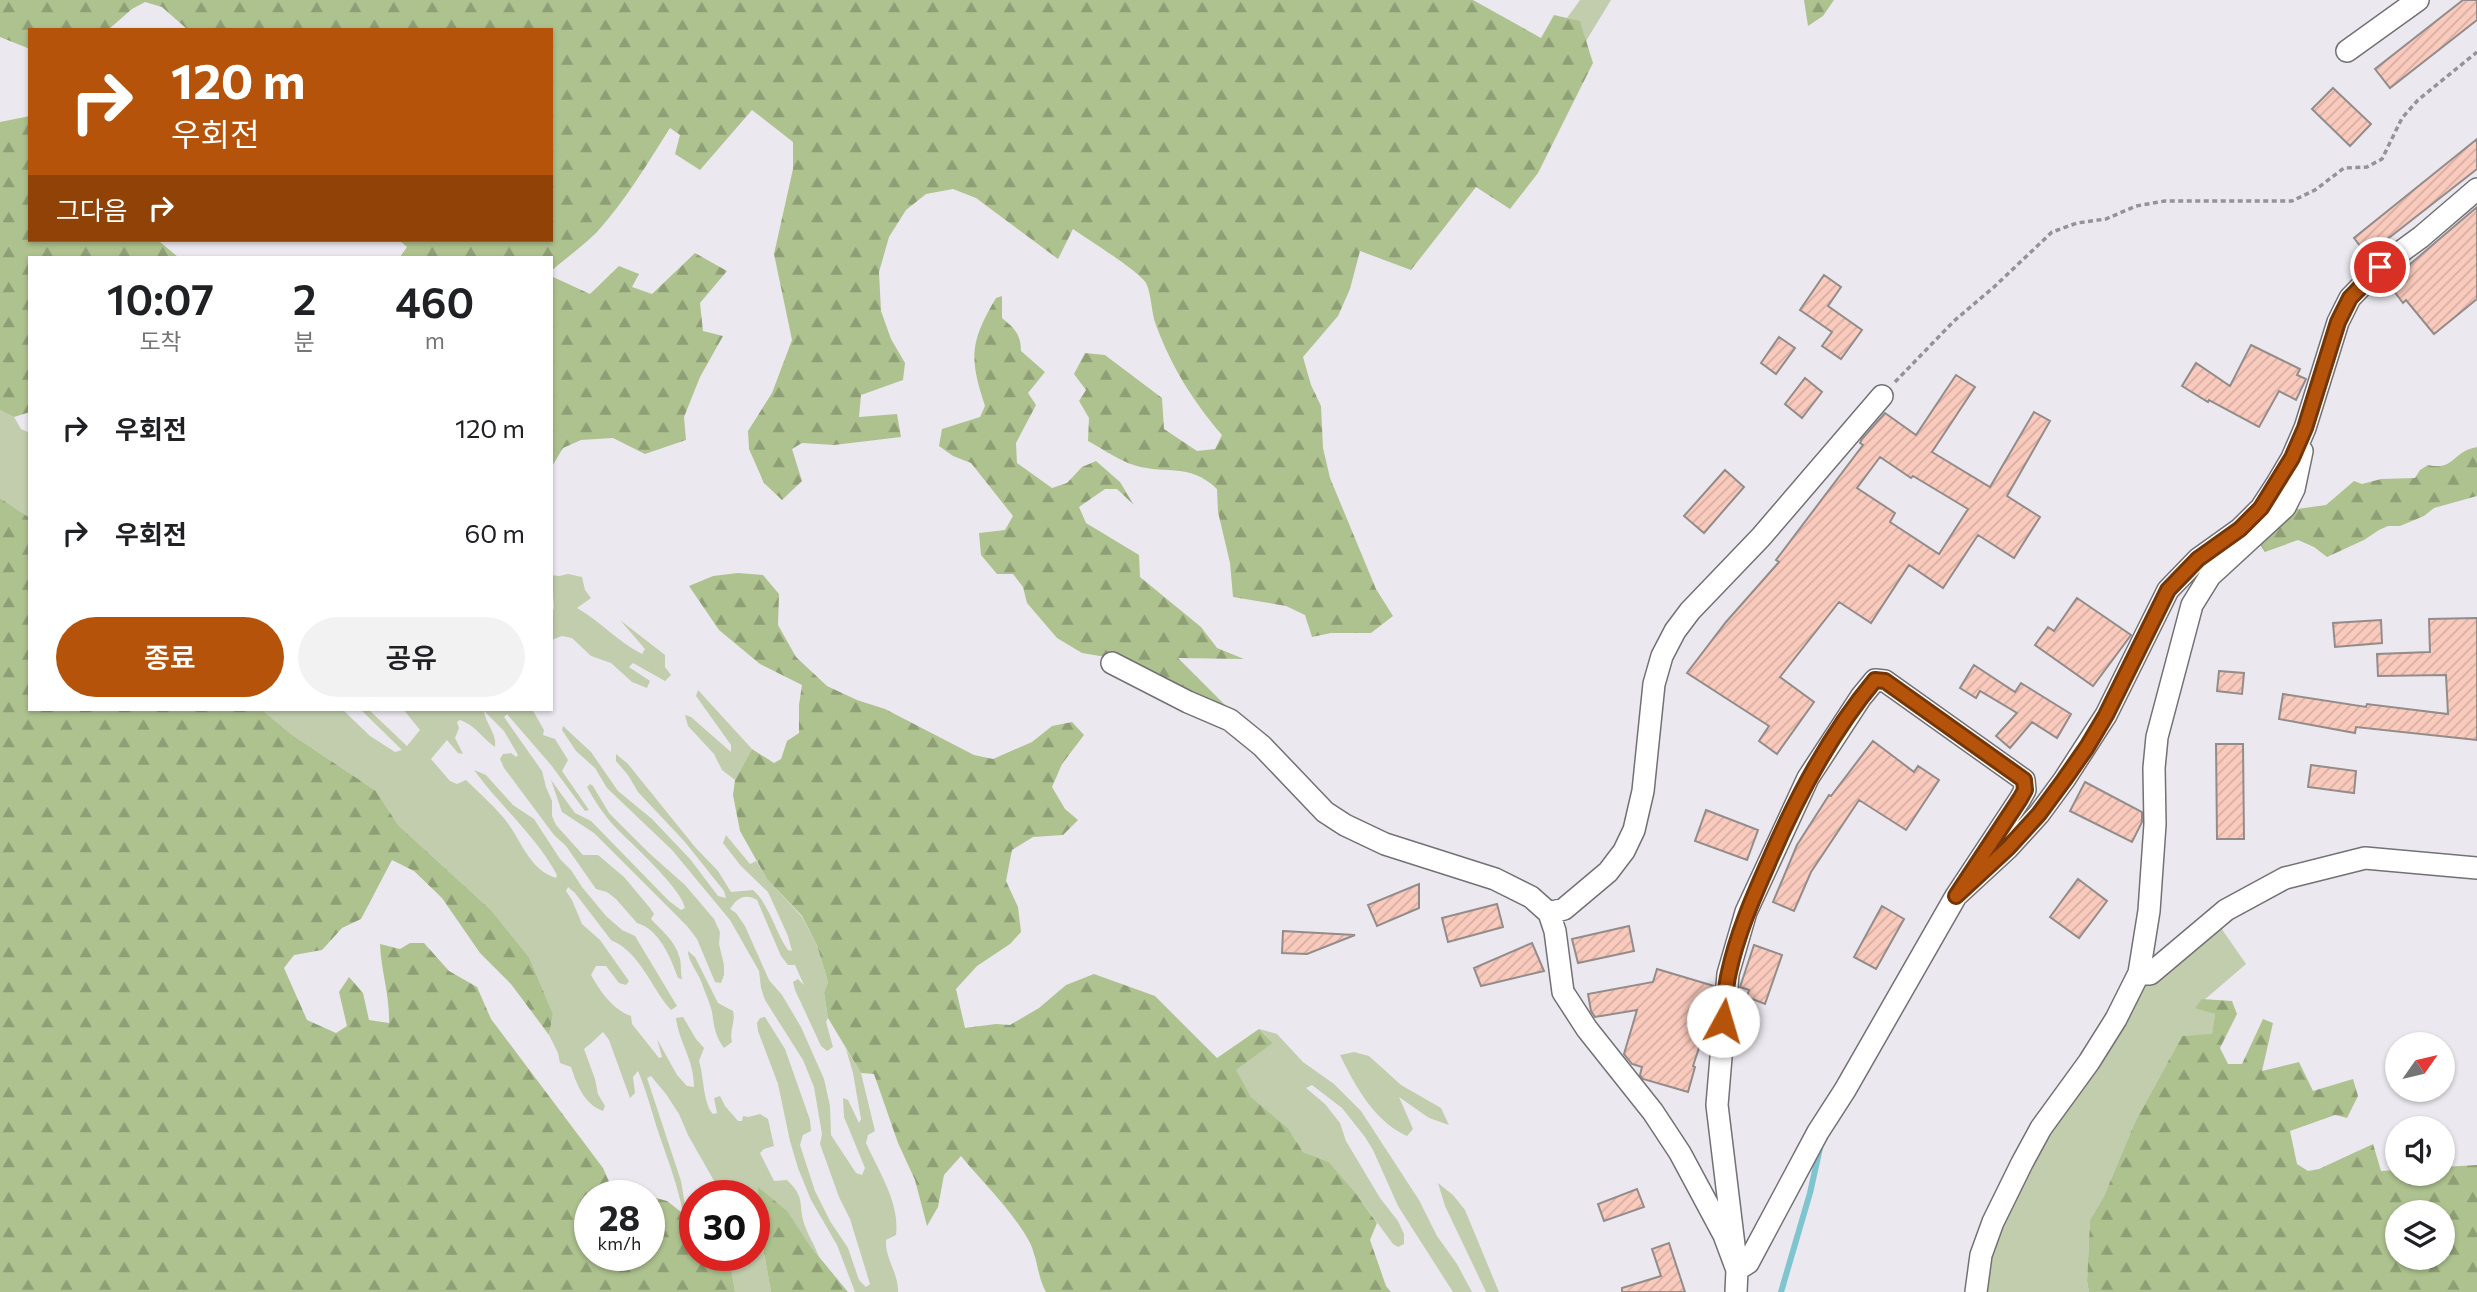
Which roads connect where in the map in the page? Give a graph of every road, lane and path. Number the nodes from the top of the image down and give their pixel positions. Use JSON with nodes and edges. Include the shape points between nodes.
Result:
{"nodes":[{"id":1,"x":2418,"y":0,"type":"edge"},
{"id":2,"x":2347,"y":51,"type":"dead end"},
{"id":3,"x":2477,"y":51,"type":"edge"},
{"id":4,"x":2477,"y":189,"type":"edge"},
{"id":5,"x":1882,"y":396,"type":"joint"},
{"id":6,"x":2305,"y":428,"type":"junction"},
{"id":7,"x":1112,"y":663,"type":"dead end"},
{"id":8,"x":2477,"y":868,"type":"edge"},
{"id":9,"x":1956,"y":896,"type":"junction"},
{"id":10,"x":1549,"y":913,"type":"junction"},
{"id":11,"x":2139,"y":973,"type":"junction"},
{"id":12,"x":1737,"y":1270,"type":"junction"},
{"id":13,"x":1736,"y":1292,"type":"edge"},
{"id":14,"x":1976,"y":1292,"type":"edge"}],
"edges":[{"from":1,"to":2,"type":"street"},
{"from":3,"to":5,"type":"path","via":[[2402,118],[2382,159],[2367,167],[2344,168],[2292,201],[2165,201],[2052,232],[1954,321]]},
{"from":4,"to":6,"type":"street","via":[[2380,267],[2350,298]]},
{"from":5,"to":10,"type":"street","via":[[1675,631],[1654,684],[1634,830],[1608,872],[1564,909]]},
{"from":6,"to":9,"type":"street","via":[[2261,508],[2168,590],[2106,715],[2039,814]]},
{"from":6,"to":11,"type":"street","via":[[2300,466],[2285,508],[2202,586],[2192,605],[2157,737],[2149,911]]},
{"from":7,"to":10,"type":"street","via":[[1230,720],[1262,746],[1325,812],[1345,825],[1385,844],[1495,879],[1531,897]]},
{"from":8,"to":11,"type":"street","via":[[2365,858],[2285,878],[2227,910],[2150,974]]},
{"from":9,"to":12,"type":"street","via":[[1818,1132],[1748,1263]]},
{"from":9,"to":12,"type":"street","via":[[2020,799],[2024,780],[1885,681],[1875,680],[1808,778],[1746,912],[1728,974],[1717,1105]]},
{"from":10,"to":12,"type":"street","via":[[1563,992],[1680,1153],[1724,1235]]},
{"from":11,"to":14,"type":"street","via":[[2116,1019],[2022,1163],[1981,1255]]},
{"from":12,"to":13,"type":"street"}]}
